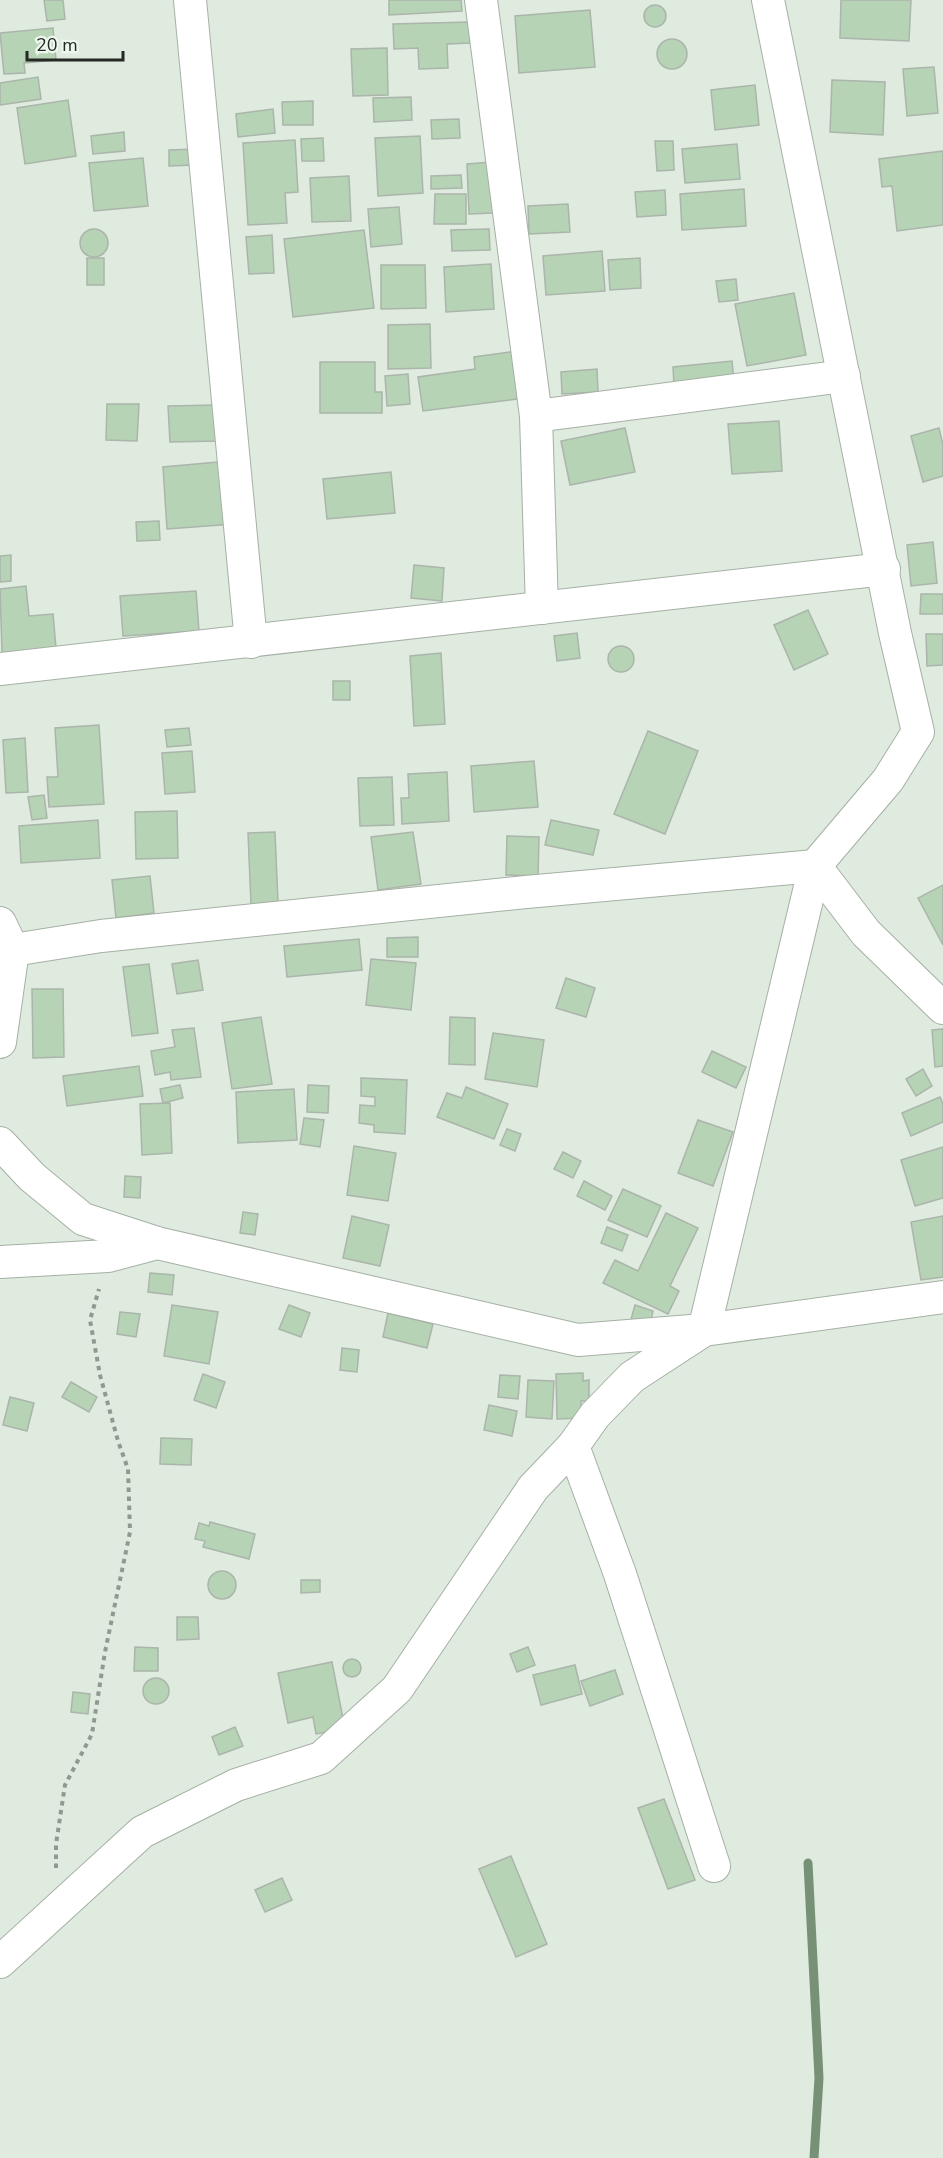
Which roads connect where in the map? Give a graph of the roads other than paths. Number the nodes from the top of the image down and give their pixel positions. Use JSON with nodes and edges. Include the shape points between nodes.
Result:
{"nodes":[{"id":1,"x":190,"y":0,"type":"edge"},
{"id":2,"x":481,"y":0,"type":"edge"},
{"id":3,"x":768,"y":0,"type":"edge"},
{"id":4,"x":844,"y":376,"type":"junction"},
{"id":5,"x":536,"y":416,"type":"junction"},
{"id":6,"x":884,"y":569,"type":"junction"},
{"id":7,"x":542,"y":608,"type":"junction"},
{"id":8,"x":251,"y":642,"type":"junction"},
{"id":9,"x":0,"y":669,"type":"edge"},
{"id":10,"x":930,"y":732,"type":"edge"},
{"id":11,"x":815,"y":866,"type":"junction"},
{"id":12,"x":4,"y":945,"type":"edge"},
{"id":13,"x":943,"y":1008,"type":"edge"},
{"id":14,"x":0,"y":1042,"type":"edge"},
{"id":15,"x":0,"y":1143,"type":"edge"},
{"id":16,"x":157,"y":1243,"type":"junction"},
{"id":17,"x":0,"y":1262,"type":"edge"},
{"id":18,"x":943,"y":1297,"type":"edge"},
{"id":19,"x":705,"y":1330,"type":"junction"},
{"id":20,"x":573,"y":1446,"type":"junction"},
{"id":21,"x":714,"y":1866,"type":"dead end"},
{"id":22,"x":0,"y":1962,"type":"edge"}],
"edges":[{"from":1,"to":8,"type":"street"},
{"from":2,"to":5,"type":"street"},
{"from":3,"to":4,"type":"street"},
{"from":4,"to":5,"type":"street"},
{"from":4,"to":6,"type":"street"},
{"from":5,"to":7,"type":"street"},
{"from":6,"to":7,"type":"street"},
{"from":6,"to":10,"type":"street","via":[[895,633]]},
{"from":7,"to":8,"type":"street"},
{"from":8,"to":9,"type":"street"},
{"from":10,"to":11,"type":"street"},
{"from":11,"to":12,"type":"street"},
{"from":11,"to":13,"type":"street","via":[[866,933]]},
{"from":11,"to":19,"type":"street"},
{"from":12,"to":14,"type":"street"},
{"from":15,"to":16,"type":"street","via":[[32,1177],[83,1219]]},
{"from":16,"to":17,"type":"street","via":[[108,1256]]},
{"from":16,"to":19,"type":"street","via":[[578,1340]]},
{"from":18,"to":19,"type":"street"},
{"from":19,"to":20,"type":"street","via":[[633,1377],[595,1415]]},
{"from":20,"to":21,"type":"street","via":[[621,1574]]},
{"from":20,"to":22,"type":"street","via":[[533,1488],[397,1689],[321,1758],[236,1785],[142,1832]]}]}
